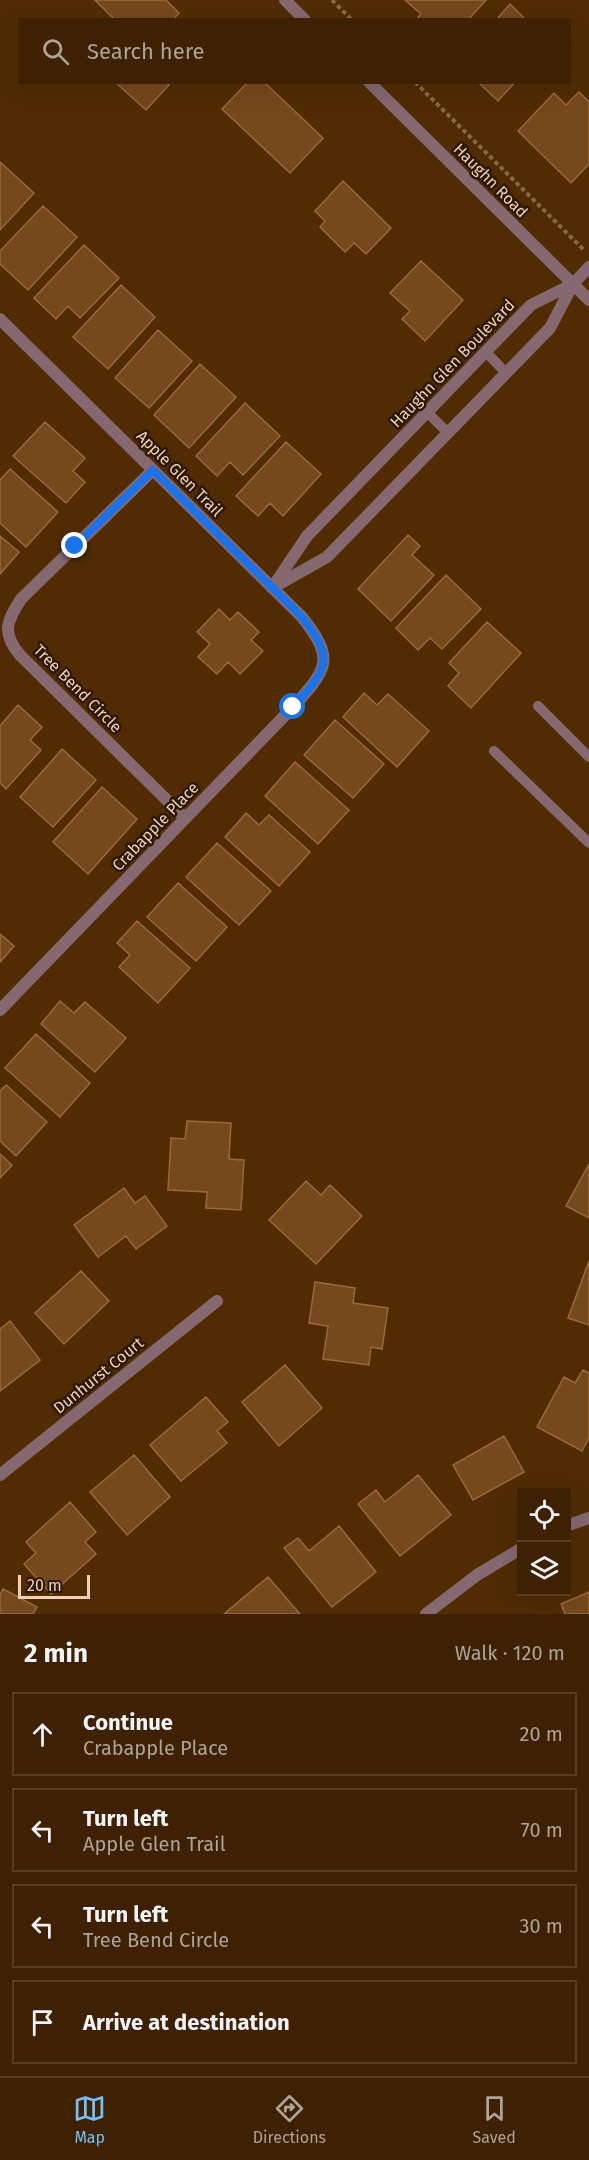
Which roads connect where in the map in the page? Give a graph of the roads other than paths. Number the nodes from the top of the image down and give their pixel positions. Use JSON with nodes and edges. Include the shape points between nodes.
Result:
{"nodes":[{"id":1,"x":285,"y":0,"type":"edge"},
{"id":2,"x":303,"y":18,"type":"edge"},
{"id":3,"x":371,"y":84,"type":"edge"},
{"id":4,"x":589,"y":267,"type":"edge"},
{"id":5,"x":573,"y":284,"type":"junction"},
{"id":6,"x":589,"y":300,"type":"edge"},
{"id":7,"x":0,"y":319,"type":"edge"},
{"id":8,"x":485,"y":351,"type":"junction"},
{"id":9,"x":506,"y":373,"type":"junction"},
{"id":10,"x":427,"y":412,"type":"junction"},
{"id":11,"x":448,"y":433,"type":"junction"},
{"id":12,"x":153,"y":470,"type":"junction"},
{"id":13,"x":272,"y":588,"type":"junction"},
{"id":14,"x":325,"y":658,"type":"joint"},
{"id":15,"x":538,"y":706,"type":"dead end"},
{"id":16,"x":494,"y":751,"type":"dead end"},
{"id":17,"x":589,"y":757,"type":"edge"},
{"id":18,"x":185,"y":818,"type":"junction"},
{"id":19,"x":589,"y":843,"type":"edge"},
{"id":20,"x":0,"y":1010,"type":"edge"},
{"id":21,"x":217,"y":1301,"type":"dead end"},
{"id":22,"x":0,"y":1475,"type":"edge"},
{"id":23,"x":589,"y":1518,"type":"edge"},
{"id":24,"x":571,"y":1525,"type":"edge"},
{"id":25,"x":517,"y":1551,"type":"edge"},
{"id":26,"x":426,"y":1614,"type":"edge"}],
"edges":[{"from":1,"to":2,"type":"street"},
{"from":3,"to":5,"type":"street","name":"Haughn Road"},
{"from":4,"to":5,"type":"street"},
{"from":5,"to":6,"type":"street","name":"Haughn Road"},
{"from":5,"to":8,"type":"street","name":"Haughn Glen Boulevard","via":[[531,304]]},
{"from":5,"to":9,"type":"street","via":[[550,328]]},
{"from":7,"to":12,"type":"street","name":"Apple Glen Trail"},
{"from":8,"to":9,"type":"lane"},
{"from":8,"to":10,"type":"street","name":"Haughn Glen Boulevard"},
{"from":9,"to":11,"type":"street"},
{"from":10,"to":11,"type":"lane"},
{"from":10,"to":13,"type":"street","name":"Haughn Glen Boulevard","via":[[307,536]]},
{"from":11,"to":13,"type":"street","via":[[327,557]]},
{"from":12,"to":13,"type":"street","name":"Apple Glen Trail"},
{"from":12,"to":18,"type":"street","name":"Tree Bend Circle","via":[[21,599],[9,618],[7,632],[20,655]]},
{"from":13,"to":14,"type":"street","name":"Apple Glen Trail","via":[[318,638]]},
{"from":14,"to":18,"type":"street","name":"Crabapple Place","via":[[316,681]]},
{"from":15,"to":17,"type":"lane"},
{"from":16,"to":19,"type":"lane"},
{"from":18,"to":20,"type":"street","name":"Crabapple Place"},
{"from":21,"to":22,"type":"street","name":"Dunhurst Court"},
{"from":23,"to":24,"type":"street"},
{"from":25,"to":26,"type":"street","via":[[477,1575]]}]}
